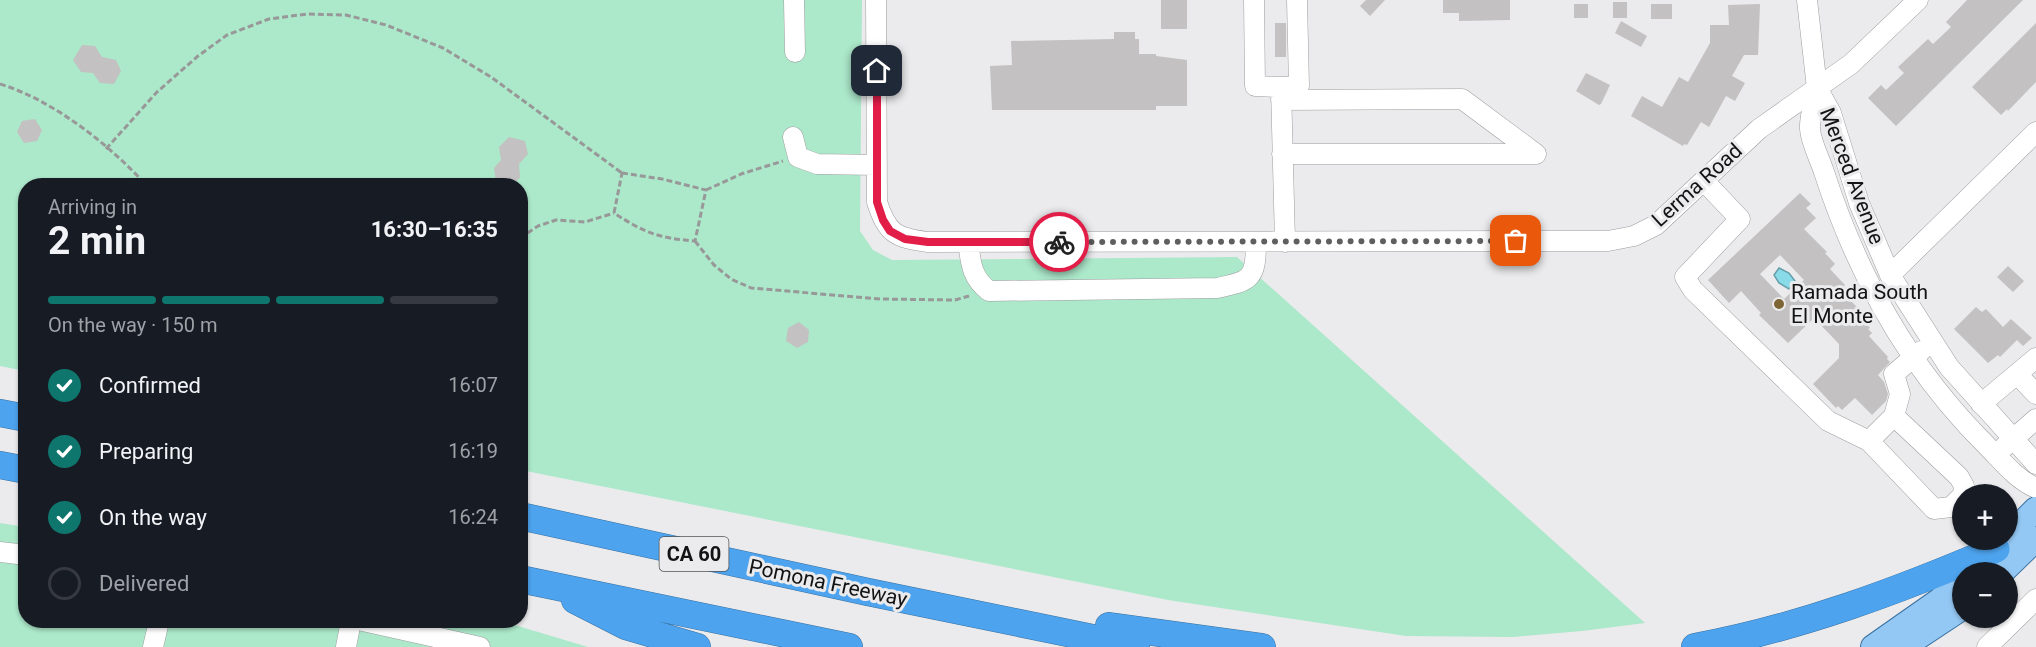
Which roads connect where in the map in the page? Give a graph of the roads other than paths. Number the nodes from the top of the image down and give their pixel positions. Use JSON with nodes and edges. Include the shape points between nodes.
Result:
{"nodes":[{"id":1,"x":794,"y":0,"type":"edge"},
{"id":2,"x":876,"y":0,"type":"edge"},
{"id":3,"x":1254,"y":0,"type":"edge"},
{"id":4,"x":1298,"y":0,"type":"edge"},
{"id":5,"x":1807,"y":0,"type":"edge"},
{"id":6,"x":1918,"y":0,"type":"edge"},
{"id":7,"x":795,"y":52,"type":"dead end"},
{"id":8,"x":1817,"y":88,"type":"junction"},
{"id":9,"x":1281,"y":93,"type":"junction"},
{"id":10,"x":2036,"y":132,"type":"edge"},
{"id":11,"x":794,"y":137,"type":"dead end"},
{"id":12,"x":1282,"y":154,"type":"junction"},
{"id":13,"x":877,"y":165,"type":"junction"},
{"id":14,"x":1704,"y":181,"type":"junction"},
{"id":15,"x":968,"y":242,"type":"junction"},
{"id":16,"x":1256,"y":242,"type":"junction"},
{"id":17,"x":1285,"y":242,"type":"junction"},
{"id":18,"x":1890,"y":275,"type":"junction"},
{"id":19,"x":1933,"y":342,"type":"junction"},
{"id":20,"x":1913,"y":358,"type":"junction"},
{"id":21,"x":2036,"y":358,"type":"edge"},
{"id":22,"x":2017,"y":374,"type":"junction"},
{"id":23,"x":2036,"y":394,"type":"edge"},
{"id":24,"x":1981,"y":404,"type":"junction"},
{"id":25,"x":0,"y":413,"type":"edge"},
{"id":26,"x":18,"y":416,"type":"edge"},
{"id":27,"x":1894,"y":417,"type":"junction"},
{"id":28,"x":2036,"y":419,"type":"edge"},
{"id":29,"x":2013,"y":440,"type":"junction"},
{"id":30,"x":1869,"y":441,"type":"junction"},
{"id":31,"x":1995,"y":454,"type":"junction"},
{"id":32,"x":2036,"y":464,"type":"edge"},
{"id":33,"x":0,"y":465,"type":"edge"},
{"id":34,"x":18,"y":468,"type":"edge"},
{"id":35,"x":1963,"y":484,"type":"edge"},
{"id":36,"x":2036,"y":488,"type":"edge"},
{"id":37,"x":1952,"y":506,"type":"edge"},
{"id":38,"x":2036,"y":509,"type":"edge"},
{"id":39,"x":528,"y":518,"type":"edge"},
{"id":40,"x":2018,"y":531,"type":"edge"},
{"id":41,"x":2036,"y":539,"type":"edge"},
{"id":42,"x":2018,"y":545,"type":"edge"},
{"id":43,"x":2002,"y":550,"type":"edge"},
{"id":44,"x":0,"y":552,"type":"edge"},
{"id":45,"x":18,"y":554,"type":"edge"},
{"id":46,"x":1985,"y":562,"type":"edge"},
{"id":47,"x":532,"y":581,"type":"edge"},
{"id":48,"x":1952,"y":589,"type":"edge"},
{"id":49,"x":868,"y":592,"type":"junction"},
{"id":50,"x":2036,"y":599,"type":"edge"},
{"id":51,"x":1952,"y":615,"type":"edge"},
{"id":52,"x":157,"y":628,"type":"edge"},
{"id":53,"x":350,"y":628,"type":"edge"},
{"id":54,"x":394,"y":628,"type":"edge"},
{"id":55,"x":153,"y":647,"type":"edge"},
{"id":56,"x":346,"y":647,"type":"edge"},
{"id":57,"x":480,"y":647,"type":"edge"},
{"id":58,"x":697,"y":647,"type":"edge"},
{"id":59,"x":849,"y":647,"type":"edge"},
{"id":60,"x":1136,"y":647,"type":"edge"},
{"id":61,"x":1262,"y":647,"type":"edge"},
{"id":62,"x":1695,"y":647,"type":"edge"},
{"id":63,"x":1873,"y":647,"type":"edge"},
{"id":64,"x":1903,"y":647,"type":"edge"},
{"id":65,"x":1987,"y":647,"type":"edge"}],
"edges":[{"from":1,"to":7,"type":"street"},
{"from":2,"to":13,"type":"street"},
{"from":3,"to":9,"type":"street","via":[[1255,86]]},
{"from":4,"to":9,"type":"street","via":[[1299,86]]},
{"from":5,"to":8,"type":"street","name":"Merced Avenue"},
{"from":6,"to":8,"type":"street","name":"Lerma Road","via":[[1851,64]]},
{"from":8,"to":14,"type":"street","name":"Lerma Road","via":[[1759,129]]},
{"from":8,"to":18,"type":"street","name":"Merced Avenue","via":[[1831,113],[1858,203]]},
{"from":8,"to":20,"type":"street","name":"Merced Avenue","via":[[1810,128],[1834,203],[1860,268]]},
{"from":9,"to":12,"type":"street"},
{"from":9,"to":12,"type":"street","via":[[1462,99],[1536,154]]},
{"from":10,"to":18,"type":"street"},
{"from":11,"to":13,"type":"street","via":[[798,158],[817,164]]},
{"from":12,"to":17,"type":"street"},
{"from":13,"to":15,"type":"street","name":"Lerma Road","via":[[877,202],[890,231],[905,239]]},
{"from":14,"to":17,"type":"street","name":"Lerma Road","via":[[1656,225],[1634,236],[1608,241]]},
{"from":14,"to":30,"type":"street","via":[[1740,219],[1685,277],[1693,290],[1828,421]]},
{"from":15,"to":16,"type":"street","name":"Lerma Road"},
{"from":15,"to":16,"type":"street","via":[[971,265],[978,282],[988,291],[1217,288],[1244,283],[1253,273]]},
{"from":16,"to":17,"type":"street","name":"Lerma Road"},
{"from":18,"to":19,"type":"street","name":"Merced Avenue"},
{"from":19,"to":20,"type":"street"},
{"from":19,"to":24,"type":"street","name":"Merced Avenue"},
{"from":20,"to":27,"type":"street","via":[[1894,374],[1900,394]]},
{"from":20,"to":31,"type":"street","name":"Merced Avenue","via":[[1962,422]]},
{"from":21,"to":22,"type":"street"},
{"from":22,"to":23,"type":"street"},
{"from":22,"to":24,"type":"street"},
{"from":24,"to":29,"type":"street","name":"Merced Avenue"},
{"from":25,"to":26,"type":"highway"},
{"from":27,"to":30,"type":"street"},
{"from":27,"to":35,"type":"street"},
{"from":28,"to":29,"type":"street"},
{"from":29,"to":31,"type":"street"},
{"from":29,"to":32,"type":"street","name":"Merced Avenue"},
{"from":30,"to":37,"type":"street","via":[[1934,509]]},
{"from":31,"to":36,"type":"street","name":"Merced Avenue","via":[[2022,482]]},
{"from":33,"to":34,"type":"highway"},
{"from":38,"to":40,"type":"main road"},
{"from":39,"to":49,"type":"highway","name":"Pomona Freeway","number":"CA 60"},
{"from":41,"to":42,"type":"main road"},
{"from":43,"to":46,"type":"main road"},
{"from":43,"to":62,"type":"highway","via":[[1853,604],[1750,636]]},
{"from":44,"to":45,"type":"street"},
{"from":47,"to":58,"type":"highway","via":[[626,626]]},
{"from":47,"to":59,"type":"highway"},
{"from":48,"to":63,"type":"main road"},
{"from":49,"to":60,"type":"highway","name":"Pomona Freeway","number":"CA 60"},
{"from":49,"to":61,"type":"highway"},
{"from":50,"to":65,"type":"street"},
{"from":51,"to":64,"type":"main road"},
{"from":52,"to":55,"type":"street"},
{"from":53,"to":56,"type":"street"},
{"from":54,"to":57,"type":"street"}]}
